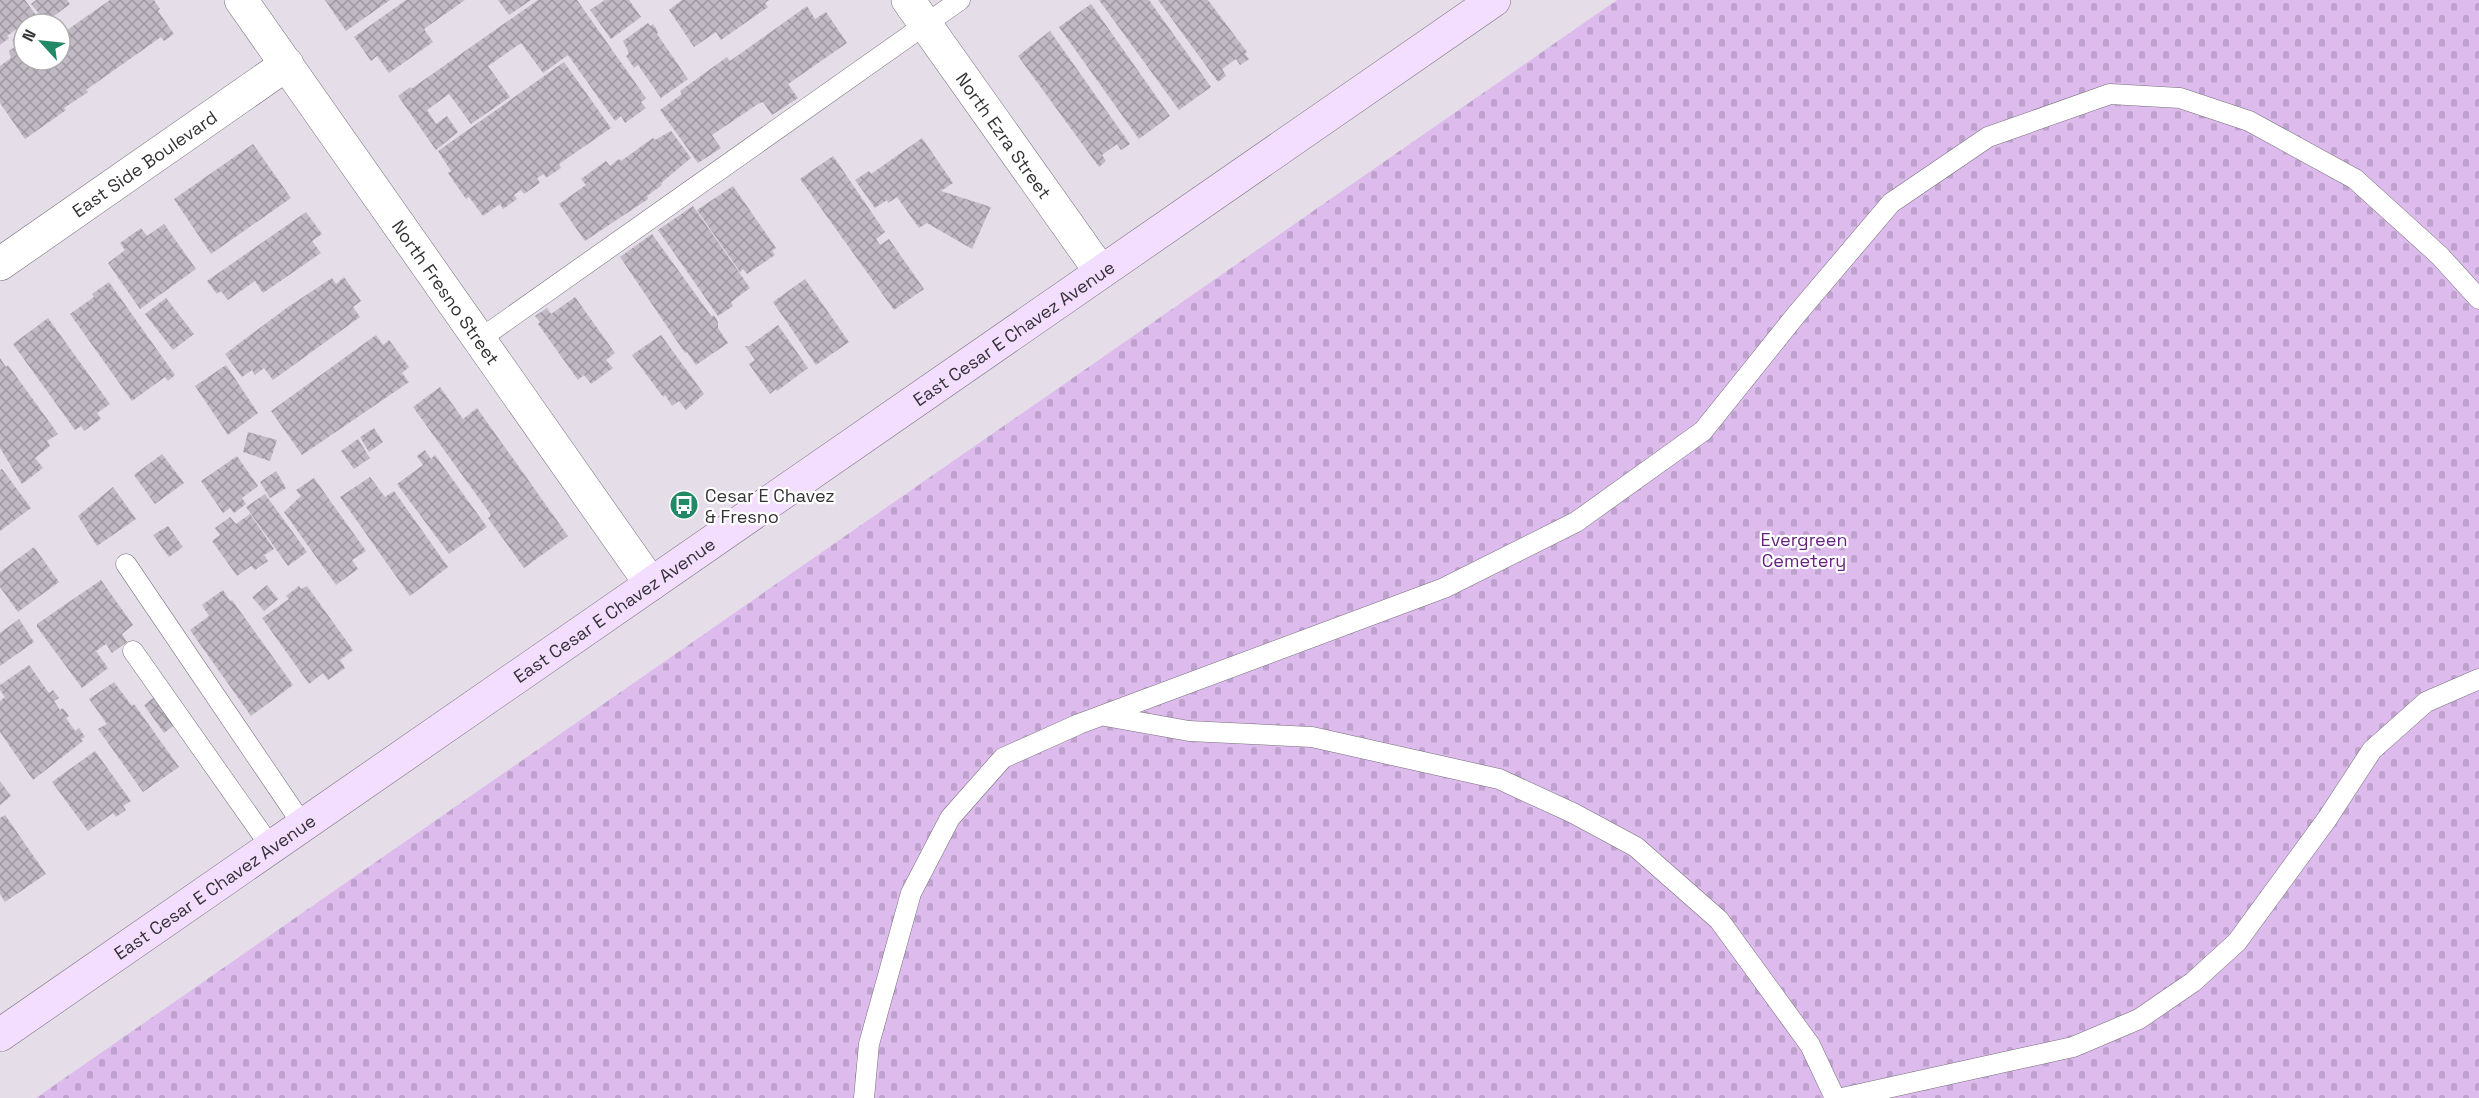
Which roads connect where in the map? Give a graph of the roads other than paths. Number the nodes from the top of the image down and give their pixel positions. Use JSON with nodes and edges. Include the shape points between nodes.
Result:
{"nodes":[{"id":1,"x":241,"y":0,"type":"edge"},
{"id":2,"x":960,"y":0,"type":"edge"},
{"id":3,"x":1494,"y":0,"type":"edge"},
{"id":4,"x":917,"y":12,"type":"edge"},
{"id":5,"x":287,"y":64,"type":"junction"},
{"id":6,"x":0,"y":264,"type":"edge"},
{"id":7,"x":1101,"y":272,"type":"junction"},
{"id":8,"x":2479,"y":299,"type":"edge"},
{"id":9,"x":480,"y":339,"type":"junction"},
{"id":10,"x":126,"y":564,"type":"dead end"},
{"id":11,"x":651,"y":584,"type":"junction"},
{"id":12,"x":134,"y":651,"type":"dead end"},
{"id":13,"x":2479,"y":679,"type":"edge"},
{"id":14,"x":1102,"y":716,"type":"junction"},
{"id":15,"x":303,"y":825,"type":"junction"},
{"id":16,"x":271,"y":847,"type":"junction"},
{"id":17,"x":0,"y":1035,"type":"edge"},
{"id":18,"x":864,"y":1098,"type":"edge"},
{"id":19,"x":1835,"y":1098,"type":"edge"},
{"id":20,"x":1842,"y":1098,"type":"edge"}],
"edges":[{"from":1,"to":5,"type":"street","name":"North Fresno Street"},
{"from":2,"to":4,"type":"lane"},
{"from":3,"to":7,"type":"main road","name":"East Cesar E Chavez Avenue"},
{"from":4,"to":7,"type":"street","name":"North Ezra Street"},
{"from":4,"to":9,"type":"lane"},
{"from":5,"to":6,"type":"street","name":"East Side Boulevard"},
{"from":5,"to":9,"type":"street","name":"North Fresno Street"},
{"from":7,"to":11,"type":"main road","name":"East Cesar E Chavez Avenue"},
{"from":8,"to":14,"type":"lane","via":[[2440,256],[2355,179],[2248,121],[2180,98],[2110,94],[1988,137],[1891,204],[1702,431],[1576,522],[1444,588]]},
{"from":9,"to":11,"type":"street","name":"North Fresno Street"},
{"from":10,"to":15,"type":"lane"},
{"from":11,"to":15,"type":"main road","name":"East Cesar E Chavez Avenue"},
{"from":12,"to":16,"type":"lane"},
{"from":13,"to":20,"type":"lane","via":[[2426,702],[2372,750],[2237,942],[2193,982],[2139,1020],[2073,1047]]},
{"from":14,"to":18,"type":"lane","via":[[1003,758],[950,818],[911,893],[869,1044]]},
{"from":14,"to":19,"type":"lane","via":[[1189,731],[1312,737],[1499,779],[1573,813],[1636,847],[1719,920],[1810,1045]]},
{"from":15,"to":16,"type":"main road","name":"East Cesar E Chavez Avenue"},
{"from":16,"to":17,"type":"main road","name":"East Cesar E Chavez Avenue"}]}
